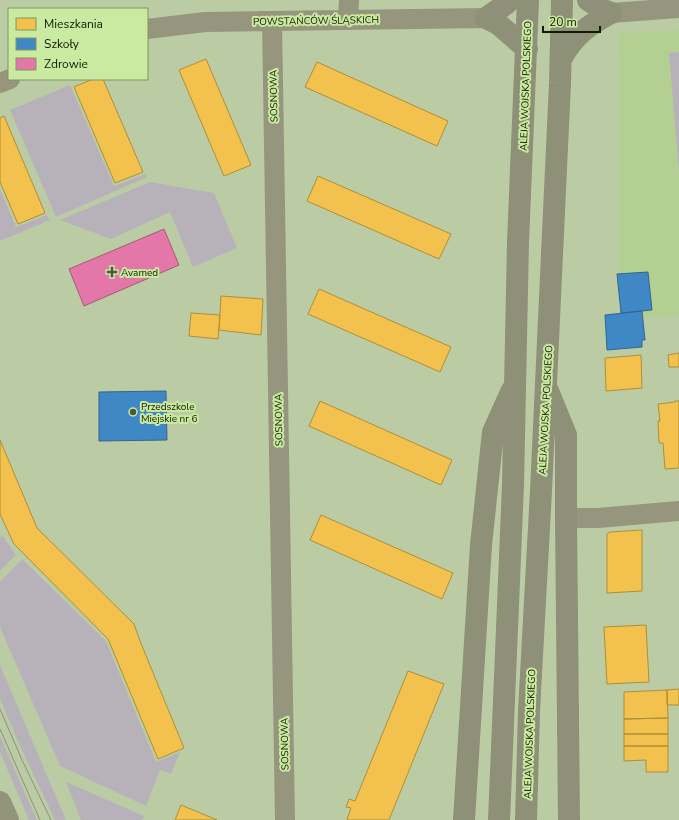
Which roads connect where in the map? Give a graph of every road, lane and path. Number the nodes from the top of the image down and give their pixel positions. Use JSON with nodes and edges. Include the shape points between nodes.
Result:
{"nodes":[{"id":1,"x":510,"y":0,"type":"edge"},
{"id":2,"x":528,"y":0,"type":"edge"},
{"id":3,"x":562,"y":0,"type":"edge"},
{"id":4,"x":588,"y":0,"type":"edge"},
{"id":5,"x":679,"y":8,"type":"edge"},
{"id":6,"x":349,"y":10,"type":"edge"},
{"id":7,"x":611,"y":13,"type":"junction"},
{"id":8,"x":486,"y":18,"type":"junction"},
{"id":9,"x":272,"y":21,"type":"junction"},
{"id":10,"x":148,"y":30,"type":"edge"},
{"id":11,"x":527,"y":49,"type":"junction"},
{"id":12,"x":561,"y":59,"type":"junction"},
{"id":13,"x":516,"y":382,"type":"junction"},
{"id":14,"x":546,"y":384,"type":"junction"},
{"id":15,"x":679,"y":511,"type":"edge"},
{"id":16,"x":566,"y":518,"type":"junction"},
{"id":17,"x":0,"y":802,"type":"edge"},
{"id":18,"x":8,"y":820,"type":"edge"},
{"id":19,"x":285,"y":820,"type":"edge"},
{"id":20,"x":464,"y":820,"type":"edge"},
{"id":21,"x":499,"y":820,"type":"edge"},
{"id":22,"x":526,"y":820,"type":"edge"},
{"id":23,"x":569,"y":820,"type":"edge"}],
"edges":[{"from":1,"to":8,"type":"main road"},
{"from":2,"to":11,"type":"main road","name":"ALEJA WOJSKA POLSKIEGO"},
{"from":3,"to":12,"type":"main road","name":"ALEJA WOJSKA POLSKIEGO"},
{"from":4,"to":7,"type":"main road"},
{"from":5,"to":7,"type":"street"},
{"from":6,"to":8,"type":"street","name":"POWSTAŃCÓW ŚLĄSKICH"},
{"from":6,"to":9,"type":"street","name":"POWSTAŃCÓW ŚLĄSKICH"},
{"from":7,"to":12,"type":"main road","via":[[583,30]]},
{"from":8,"to":11,"type":"main road","via":[[498,24]]},
{"from":9,"to":10,"type":"street","name":"POWSTAŃCÓW ŚLĄSKICH","via":[[205,22]]},
{"from":9,"to":19,"type":"street","name":"SOSNOWA"},
{"from":11,"to":13,"type":"main road","name":"ALEJA WOJSKA POLSKIEGO","via":[[518,242]]},
{"from":12,"to":14,"type":"main road","name":"ALEJA WOJSKA POLSKIEGO"},
{"from":13,"to":20,"type":"main road","via":[[493,432],[480,545]]},
{"from":13,"to":21,"type":"main road","name":"ALEJA WOJSKA POLSKIEGO","via":[[514,486]]},
{"from":14,"to":16,"type":"main road","via":[[566,435]]},
{"from":14,"to":22,"type":"main road","name":"ALEJA WOJSKA POLSKIEGO"},
{"from":15,"to":16,"type":"street"},
{"from":16,"to":23,"type":"main road"},
{"from":17,"to":18,"type":"street"}]}
